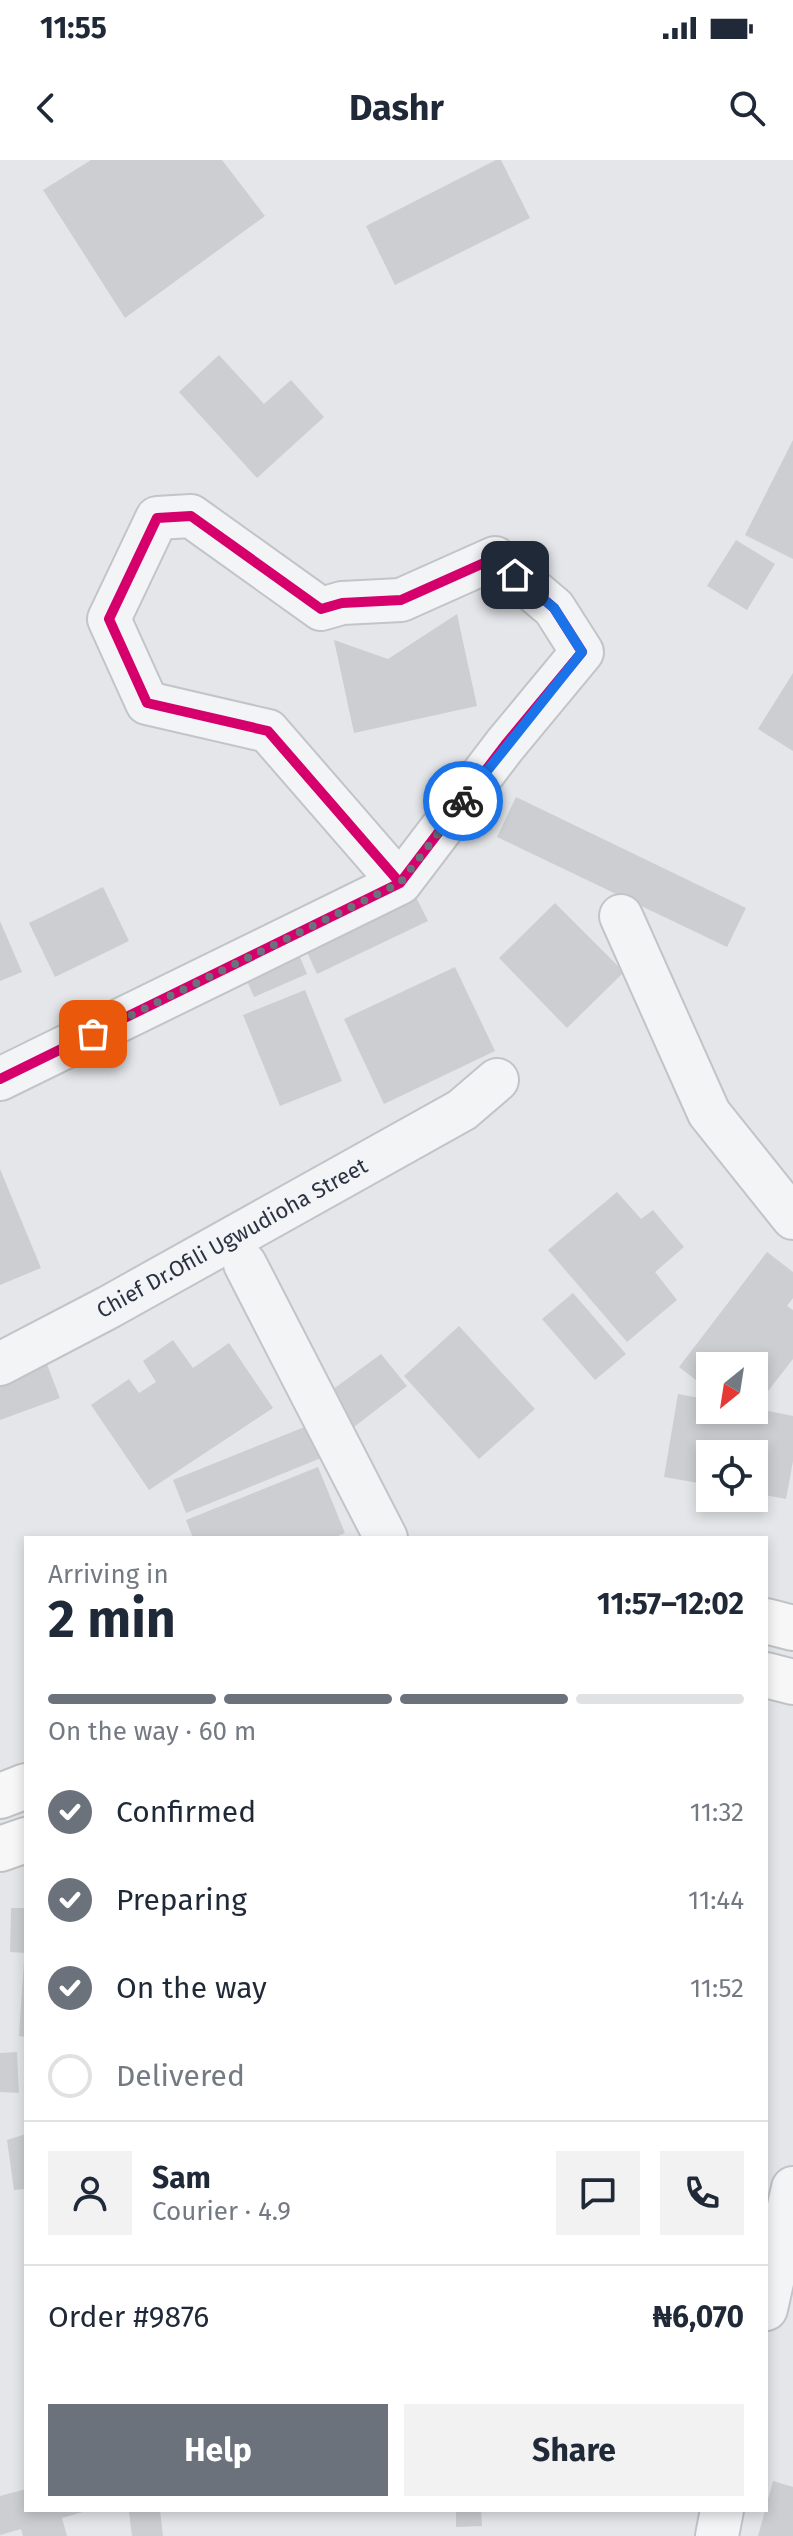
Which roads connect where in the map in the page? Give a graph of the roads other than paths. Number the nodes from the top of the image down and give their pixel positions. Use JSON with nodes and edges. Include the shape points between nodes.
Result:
{"nodes":[{"id":1,"x":400,"y":883,"type":"junction"},
{"id":2,"x":621,"y":916,"type":"dead end"},
{"id":3,"x":0,"y":1079,"type":"edge"},
{"id":4,"x":497,"y":1080,"type":"dead end"},
{"id":5,"x":793,"y":1218,"type":"edge"},
{"id":6,"x":245,"y":1264,"type":"dead end"},
{"id":7,"x":0,"y":1364,"type":"edge"},
{"id":8,"x":385,"y":1536,"type":"edge"},
{"id":9,"x":768,"y":1622,"type":"edge"},
{"id":10,"x":793,"y":1628,"type":"edge"},
{"id":11,"x":768,"y":1676,"type":"edge"},
{"id":12,"x":793,"y":1682,"type":"edge"},
{"id":13,"x":24,"y":1787,"type":"edge"},
{"id":14,"x":0,"y":1796,"type":"edge"},
{"id":15,"x":24,"y":1841,"type":"edge"},
{"id":16,"x":0,"y":1849,"type":"edge"},
{"id":17,"x":768,"y":2176,"type":"edge"},
{"id":18,"x":793,"y":2176,"type":"edge"},
{"id":19,"x":793,"y":2188,"type":"edge"},
{"id":20,"x":768,"y":2300,"type":"edge"},
{"id":21,"x":722,"y":2512,"type":"edge"},
{"id":22,"x":717,"y":2536,"type":"edge"}],
"edges":[{"from":1,"to":1,"type":"street","via":[[268,731],[147,703],[109,619],[157,518],[191,516],[321,609],[401,600],[495,558],[554,608],[582,652]]},
{"from":1,"to":3,"type":"street"},
{"from":2,"to":5,"type":"street","via":[[709,1113]]},
{"from":4,"to":7,"type":"street","name":"Chief Dr.Ofili Ugwudioha Street","via":[[462,1110]]},
{"from":6,"to":8,"type":"street"},
{"from":9,"to":10,"type":"main road"},
{"from":11,"to":12,"type":"main road"},
{"from":13,"to":14,"type":"main road"},
{"from":15,"to":16,"type":"main road"},
{"from":17,"to":18,"type":"street"},
{"from":19,"to":20,"type":"street"},
{"from":21,"to":22,"type":"street"}]}
